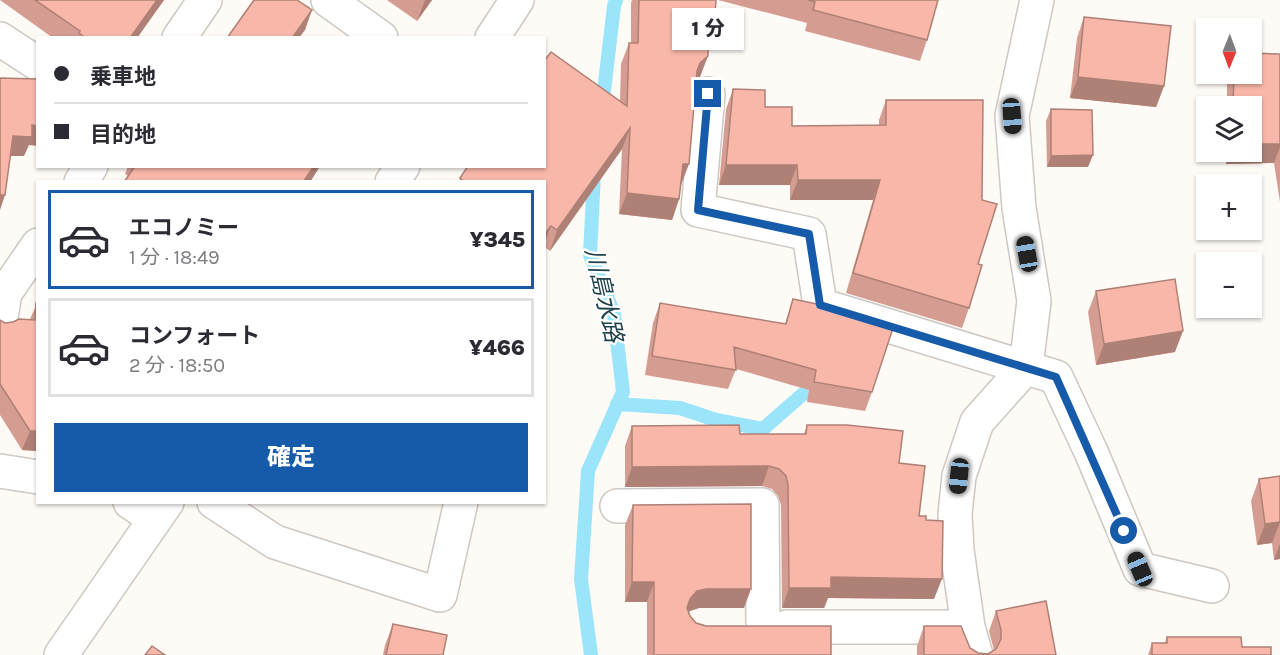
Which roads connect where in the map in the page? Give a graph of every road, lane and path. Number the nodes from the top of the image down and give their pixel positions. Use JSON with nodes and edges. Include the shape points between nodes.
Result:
{"nodes":[{"id":1,"x":205,"y":0,"type":"edge"},
{"id":2,"x":328,"y":0,"type":"edge"},
{"id":3,"x":517,"y":0,"type":"edge"},
{"id":4,"x":1037,"y":0,"type":"edge"},
{"id":5,"x":180,"y":36,"type":"edge"},
{"id":6,"x":378,"y":36,"type":"edge"},
{"id":7,"x":493,"y":36,"type":"edge"},
{"id":8,"x":0,"y":39,"type":"edge"},
{"id":9,"x":36,"y":63,"type":"edge"},
{"id":10,"x":708,"y":94,"type":"dead end"},
{"id":11,"x":36,"y":248,"type":"edge"},
{"id":12,"x":0,"y":324,"type":"edge"},
{"id":13,"x":1026,"y":367,"type":"junction"},
{"id":14,"x":0,"y":471,"type":"edge"},
{"id":15,"x":36,"y":477,"type":"edge"},
{"id":16,"x":217,"y":504,"type":"edge"},
{"id":17,"x":461,"y":504,"type":"edge"},
{"id":18,"x":617,"y":506,"type":"dead end"},
{"id":19,"x":151,"y":508,"type":"edge"},
{"id":20,"x":1212,"y":586,"type":"dead end"},
{"id":21,"x":972,"y":641,"type":"edge"},
{"id":22,"x":61,"y":655,"type":"edge"}],
"edges":[{"from":1,"to":5,"type":"street"},
{"from":2,"to":6,"type":"street"},
{"from":3,"to":7,"type":"street"},
{"from":4,"to":13,"type":"street","via":[[1012,116],[1019,208],[1034,301]]},
{"from":8,"to":9,"type":"street"},
{"from":10,"to":13,"type":"street","via":[[698,210],[809,234],[820,305]]},
{"from":11,"to":12,"type":"street","via":[[5,293]]},
{"from":13,"to":20,"type":"street","via":[[1056,377],[1140,569]]},
{"from":13,"to":21,"type":"street","via":[[977,422],[959,476],[957,550]]},
{"from":14,"to":15,"type":"street"},
{"from":16,"to":17,"type":"street","via":[[275,542],[440,595]]},
{"from":18,"to":21,"type":"street","via":[[762,505],[747,627]]},
{"from":19,"to":22,"type":"street"}]}
